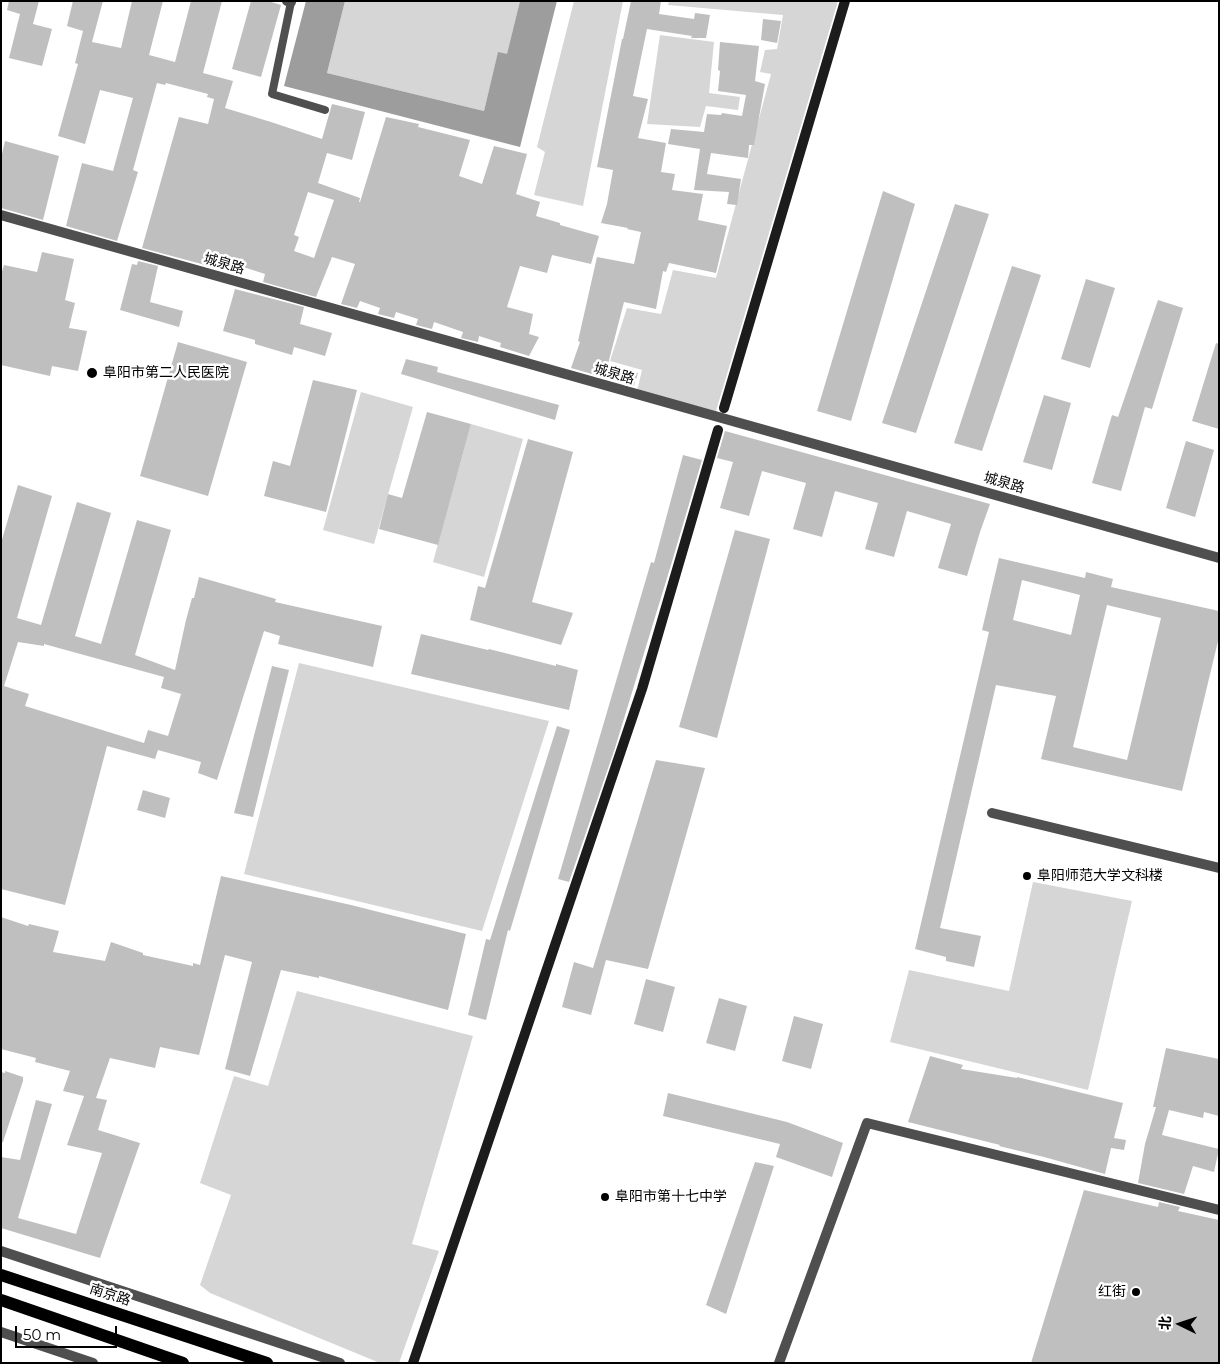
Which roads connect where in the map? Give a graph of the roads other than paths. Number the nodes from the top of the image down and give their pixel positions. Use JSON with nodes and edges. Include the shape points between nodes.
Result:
{"nodes":[{"id":1,"x":845,"y":1,"type":"edge"},
{"id":2,"x":289,"y":2,"type":"edge"},
{"id":3,"x":325,"y":110,"type":"dead end"},
{"id":4,"x":1,"y":215,"type":"edge"},
{"id":5,"x":724,"y":408,"type":"dead end"},
{"id":6,"x":718,"y":430,"type":"dead end"},
{"id":7,"x":1219,"y":558,"type":"edge"},
{"id":8,"x":992,"y":813,"type":"dead end"},
{"id":9,"x":1219,"y":868,"type":"edge"},
{"id":10,"x":1219,"y":1210,"type":"edge"},
{"id":11,"x":1,"y":1251,"type":"edge"},
{"id":12,"x":1,"y":1275,"type":"edge"},
{"id":13,"x":1,"y":1300,"type":"edge"},
{"id":14,"x":1,"y":1332,"type":"edge"},
{"id":15,"x":93,"y":1363,"type":"edge"},
{"id":16,"x":183,"y":1363,"type":"edge"},
{"id":17,"x":267,"y":1363,"type":"edge"},
{"id":18,"x":340,"y":1363,"type":"edge"},
{"id":19,"x":413,"y":1363,"type":"edge"},
{"id":20,"x":780,"y":1363,"type":"edge"}],
"edges":[{"from":1,"to":5,"type":"main road"},
{"from":2,"to":3,"type":"lane","via":[[272,94]]},
{"from":4,"to":7,"type":"street","name":"城泉路"},
{"from":6,"to":19,"type":"main road","via":[[642,689]]},
{"from":8,"to":9,"type":"street"},
{"from":10,"to":20,"type":"street","via":[[867,1123]]},
{"from":11,"to":18,"type":"street"},
{"from":12,"to":17,"type":"main road","name":"南京路"},
{"from":13,"to":16,"type":"main road"},
{"from":14,"to":15,"type":"street"}]}
